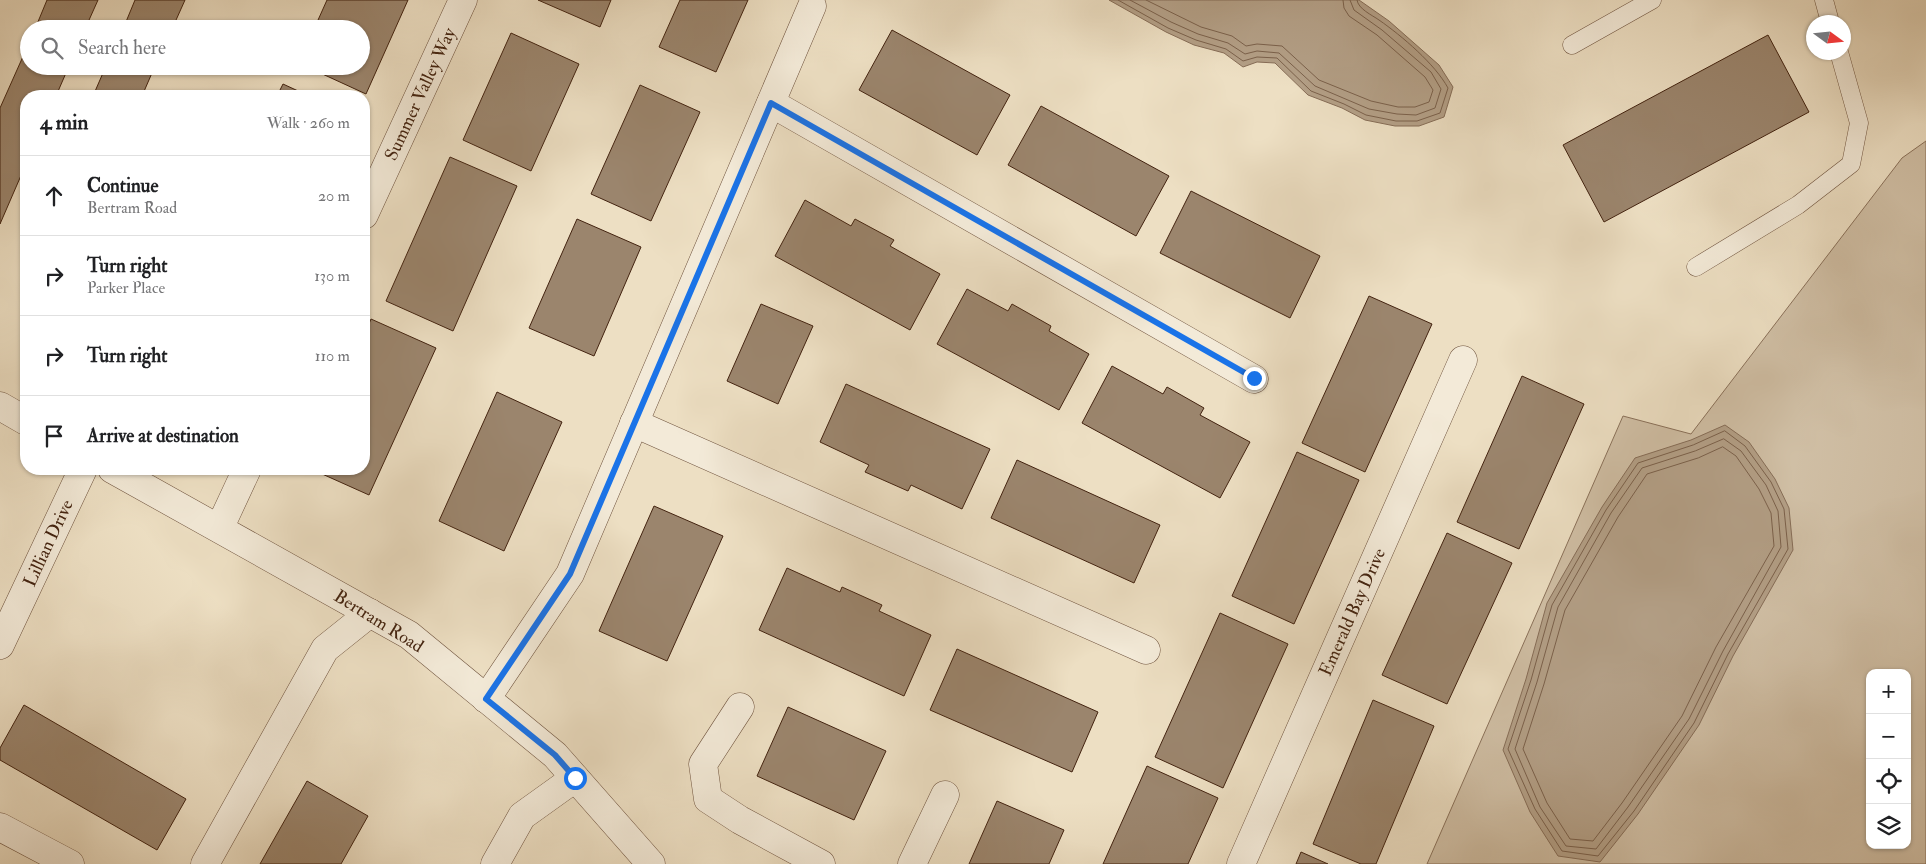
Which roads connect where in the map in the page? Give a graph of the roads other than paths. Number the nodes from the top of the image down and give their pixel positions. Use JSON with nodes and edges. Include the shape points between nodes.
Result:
{"nodes":[{"id":1,"x":463,"y":0,"type":"edge"},
{"id":2,"x":1652,"y":0,"type":"edge"},
{"id":3,"x":1824,"y":0,"type":"edge"},
{"id":4,"x":812,"y":6,"type":"dead end"},
{"id":5,"x":1828,"y":15,"type":"edge"},
{"id":6,"x":1572,"y":45,"type":"dead end"},
{"id":7,"x":1841,"y":60,"type":"edge"},
{"id":8,"x":771,"y":103,"type":"junction"},
{"id":9,"x":370,"y":202,"type":"edge"},
{"id":10,"x":1696,"y":266,"type":"dead end"},
{"id":11,"x":1463,"y":360,"type":"dead end"},
{"id":12,"x":1254,"y":378,"type":"dead end"},
{"id":13,"x":0,"y":406,"type":"edge"},
{"id":14,"x":20,"y":418,"type":"edge"},
{"id":15,"x":634,"y":423,"type":"junction"},
{"id":16,"x":80,"y":475,"type":"edge"},
{"id":17,"x":123,"y":475,"type":"edge"},
{"id":18,"x":244,"y":475,"type":"edge"},
{"id":19,"x":220,"y":527,"type":"junction"},
{"id":20,"x":370,"y":613,"type":"junction"},
{"id":21,"x":0,"y":645,"type":"edge"},
{"id":22,"x":1146,"y":650,"type":"dead end"},
{"id":23,"x":486,"y":699,"type":"junction"},
{"id":24,"x":740,"y":707,"type":"dead end"},
{"id":25,"x":575,"y":778,"type":"junction"},
{"id":26,"x":945,"y":795,"type":"dead end"},
{"id":27,"x":0,"y":827,"type":"edge"},
{"id":28,"x":70,"y":864,"type":"edge"},
{"id":29,"x":206,"y":864,"type":"edge"},
{"id":30,"x":495,"y":864,"type":"edge"},
{"id":31,"x":651,"y":864,"type":"edge"},
{"id":32,"x":821,"y":864,"type":"edge"},
{"id":33,"x":912,"y":864,"type":"edge"},
{"id":34,"x":1241,"y":864,"type":"edge"}],
"edges":[{"from":1,"to":9,"type":"street","name":"Summer Valley Way"},
{"from":2,"to":6,"type":"lane"},
{"from":3,"to":5,"type":"lane"},
{"from":4,"to":8,"type":"street"},
{"from":7,"to":10,"type":"lane","via":[[1859,123],[1851,164],[1798,205]]},
{"from":8,"to":12,"type":"street"},
{"from":8,"to":15,"type":"street"},
{"from":11,"to":34,"type":"street","name":"Emerald Bay Drive"},
{"from":13,"to":14,"type":"street"},
{"from":15,"to":22,"type":"street"},
{"from":15,"to":23,"type":"street","via":[[570,574]]},
{"from":16,"to":21,"type":"street","name":"Lillian Drive"},
{"from":17,"to":19,"type":"street","name":"Bertram Road"},
{"from":18,"to":19,"type":"street"},
{"from":19,"to":20,"type":"street","name":"Bertram Road"},
{"from":20,"to":23,"type":"street","name":"Bertram Road","via":[[409,635]]},
{"from":20,"to":29,"type":"street","via":[[325,649]]},
{"from":23,"to":25,"type":"street","name":"Bertram Road","via":[[555,755]]},
{"from":24,"to":32,"type":"street","via":[[703,764],[708,799]]},
{"from":25,"to":30,"type":"street","via":[[522,816]]},
{"from":25,"to":31,"type":"street","name":"Bertram Road"},
{"from":26,"to":33,"type":"street"},
{"from":27,"to":28,"type":"street"}]}
